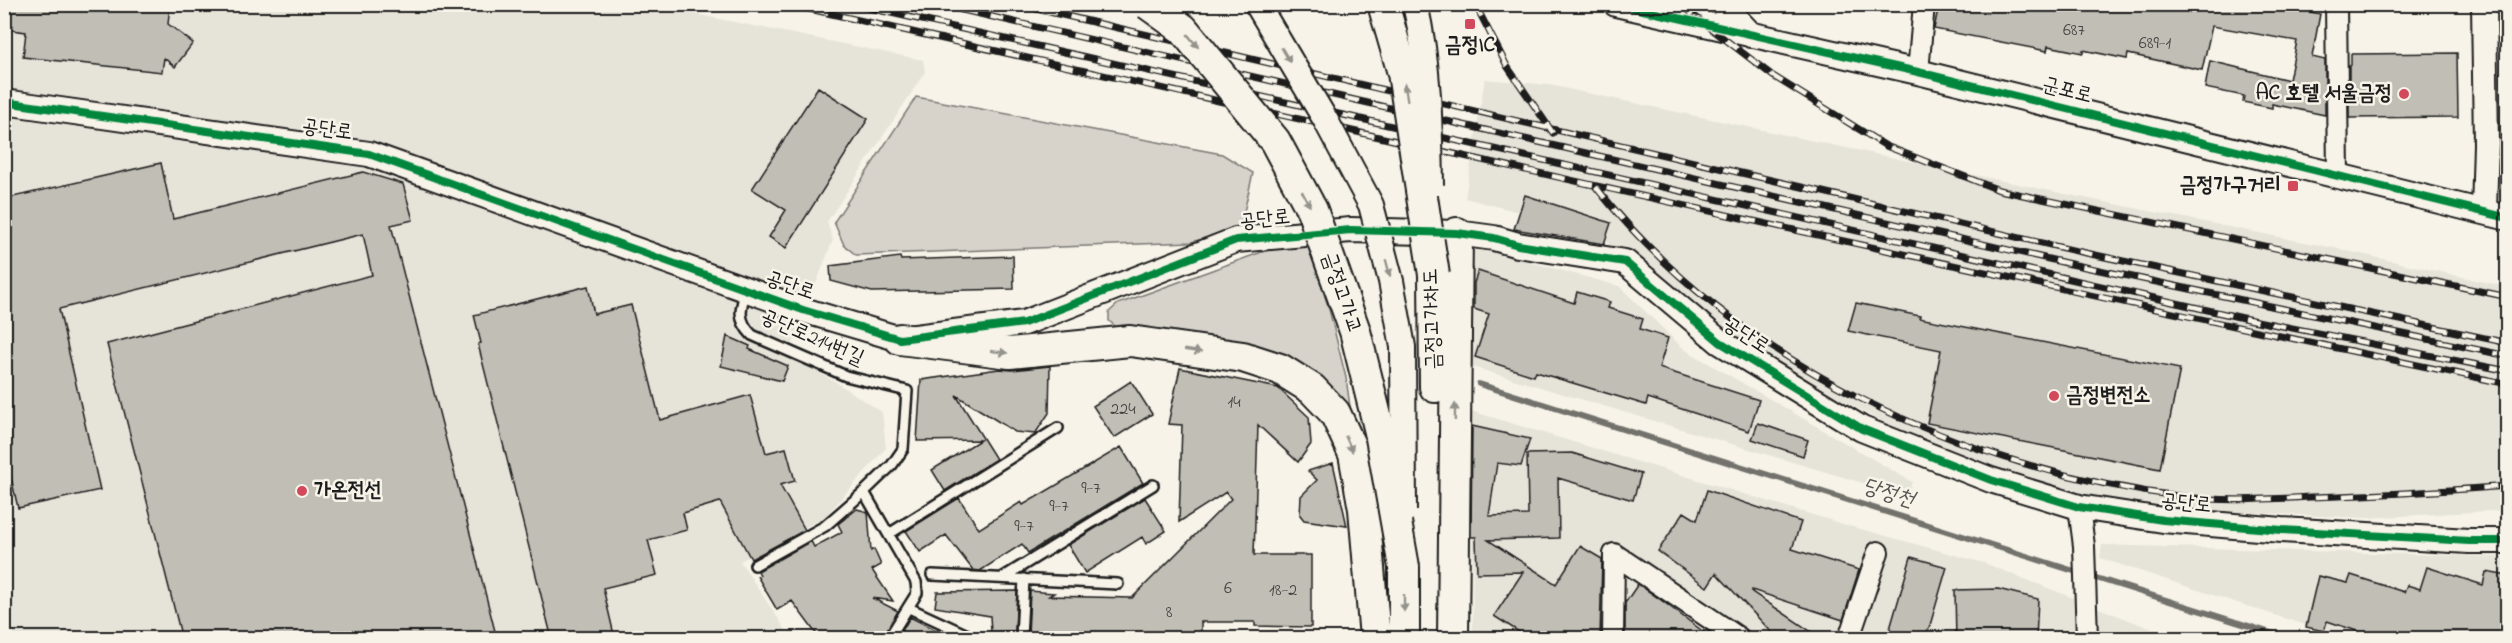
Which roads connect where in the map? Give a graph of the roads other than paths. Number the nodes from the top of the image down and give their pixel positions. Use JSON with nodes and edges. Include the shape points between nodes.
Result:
{"nodes":[{"id":1,"x":1148,"y":4,"type":"edge"},
{"id":2,"x":1257,"y":4,"type":"edge"},
{"id":3,"x":1383,"y":4,"type":"edge"},
{"id":4,"x":1415,"y":4,"type":"edge"},
{"id":5,"x":1616,"y":4,"type":"edge"},
{"id":6,"x":1722,"y":4,"type":"edge"},
{"id":7,"x":1740,"y":4,"type":"edge"},
{"id":8,"x":1924,"y":4,"type":"edge"},
{"id":9,"x":2484,"y":4,"type":"edge"},
{"id":10,"x":2334,"y":5,"type":"edge"},
{"id":11,"x":1751,"y":35,"type":"junction"},
{"id":12,"x":1918,"y":72,"type":"junction"},
{"id":13,"x":4,"y":102,"type":"edge"},
{"id":14,"x":2338,"y":177,"type":"junction"},
{"id":15,"x":2484,"y":213,"type":"junction"},
{"id":16,"x":2508,"y":218,"type":"edge"},
{"id":17,"x":1457,"y":233,"type":"junction"},
{"id":18,"x":1434,"y":274,"type":"junction"},
{"id":19,"x":746,"y":290,"type":"junction"},
{"id":20,"x":900,"y":339,"type":"junction"},
{"id":21,"x":1058,"y":428,"type":"dead end"},
{"id":22,"x":1153,"y":485,"type":"dead end"},
{"id":23,"x":864,"y":492,"type":"junction"},
{"id":24,"x":2079,"y":507,"type":"junction"},
{"id":25,"x":889,"y":534,"type":"junction"},
{"id":26,"x":2508,"y":541,"type":"edge"},
{"id":27,"x":1878,"y":552,"type":"dead end"},
{"id":28,"x":755,"y":565,"type":"dead end"},
{"id":29,"x":1404,"y":567,"type":"junction"},
{"id":30,"x":932,"y":575,"type":"dead end"},
{"id":31,"x":1002,"y":578,"type":"junction"},
{"id":32,"x":1024,"y":579,"type":"junction"},
{"id":33,"x":1118,"y":584,"type":"dead end"},
{"id":34,"x":909,"y":608,"type":"junction"},
{"id":35,"x":889,"y":639,"type":"edge"},
{"id":36,"x":974,"y":639,"type":"edge"},
{"id":37,"x":1021,"y":639,"type":"edge"},
{"id":38,"x":1375,"y":639,"type":"edge"},
{"id":39,"x":1404,"y":639,"type":"edge"},
{"id":40,"x":1437,"y":639,"type":"edge"},
{"id":41,"x":1453,"y":639,"type":"edge"},
{"id":42,"x":1613,"y":639,"type":"edge"},
{"id":43,"x":1739,"y":639,"type":"edge"},
{"id":44,"x":1849,"y":639,"type":"edge"},
{"id":45,"x":2087,"y":639,"type":"edge"}],
"edges":[{"from":1,"to":29,"type":"main road","name":"금정고가교","one_way":true,"bridge":true,"via":[[1183,30],[1275,141],[1312,210],[1355,331],[1380,432]]},
{"from":2,"to":29,"type":"street","one_way":true,"bridge":true,"via":[[1371,205],[1388,270],[1403,347]]},
{"from":18,"to":3,"type":"main road","name":"금정고가차도","one_way":true,"bridge":true,"via":[[1403,73]]},
{"from":4,"to":18,"type":"street","bridge":true,"via":[[1429,81]]},
{"from":5,"to":11,"type":"street","name":"군포로"},
{"from":6,"to":11,"type":"street"},
{"from":7,"to":11,"type":"street"},
{"from":8,"to":12,"type":"street"},
{"from":9,"to":15,"type":"street"},
{"from":10,"to":14,"type":"street"},
{"from":11,"to":12,"type":"street","name":"군포로"},
{"from":12,"to":14,"type":"street","name":"군포로"},
{"from":13,"to":19,"type":"street","name":"공단로","via":[[369,154]]},
{"from":14,"to":15,"type":"street","name":"군포로"},
{"from":15,"to":16,"type":"street","name":"군포로"},
{"from":17,"to":20,"type":"street","name":"공단로","via":[[1351,230],[1236,240],[1024,323]]},
{"from":17,"to":24,"type":"street","name":"공단로","via":[[1625,262],[1720,342],[1862,429],[1991,480]]},
{"from":41,"to":17,"type":"main road","one_way":true},
{"from":18,"to":40,"type":"main road","name":"금정고가차도"},
{"from":19,"to":20,"type":"street","name":"공단로"},
{"from":19,"to":23,"type":"lane","name":"공단로214번길","via":[[739,312],[744,327],[752,335],[846,376],[907,391],[903,449]]},
{"from":20,"to":38,"type":"main road","one_way":true,"via":[[1010,353],[1130,341],[1243,357],[1280,369],[1312,389],[1335,413],[1354,454],[1364,509]]},
{"from":21,"to":25,"type":"lane"},
{"from":22,"to":31,"type":"lane"},
{"from":23,"to":25,"type":"lane"},
{"from":23,"to":28,"type":"lane","via":[[825,526]]},
{"from":24,"to":26,"type":"street","name":"공단로","via":[[2218,525]]},
{"from":24,"to":45,"type":"street"},
{"from":25,"to":34,"type":"lane","via":[[916,582],[917,593]]},
{"from":27,"to":44,"type":"street"},
{"from":29,"to":39,"type":"main road","one_way":true},
{"from":30,"to":31,"type":"lane"},
{"from":31,"to":32,"type":"lane"},
{"from":32,"to":33,"type":"lane"},
{"from":32,"to":37,"type":"lane"},
{"from":34,"to":35,"type":"lane"},
{"from":34,"to":36,"type":"lane"},
{"from":42,"to":43,"type":"street","via":[[1614,554]]}]}
